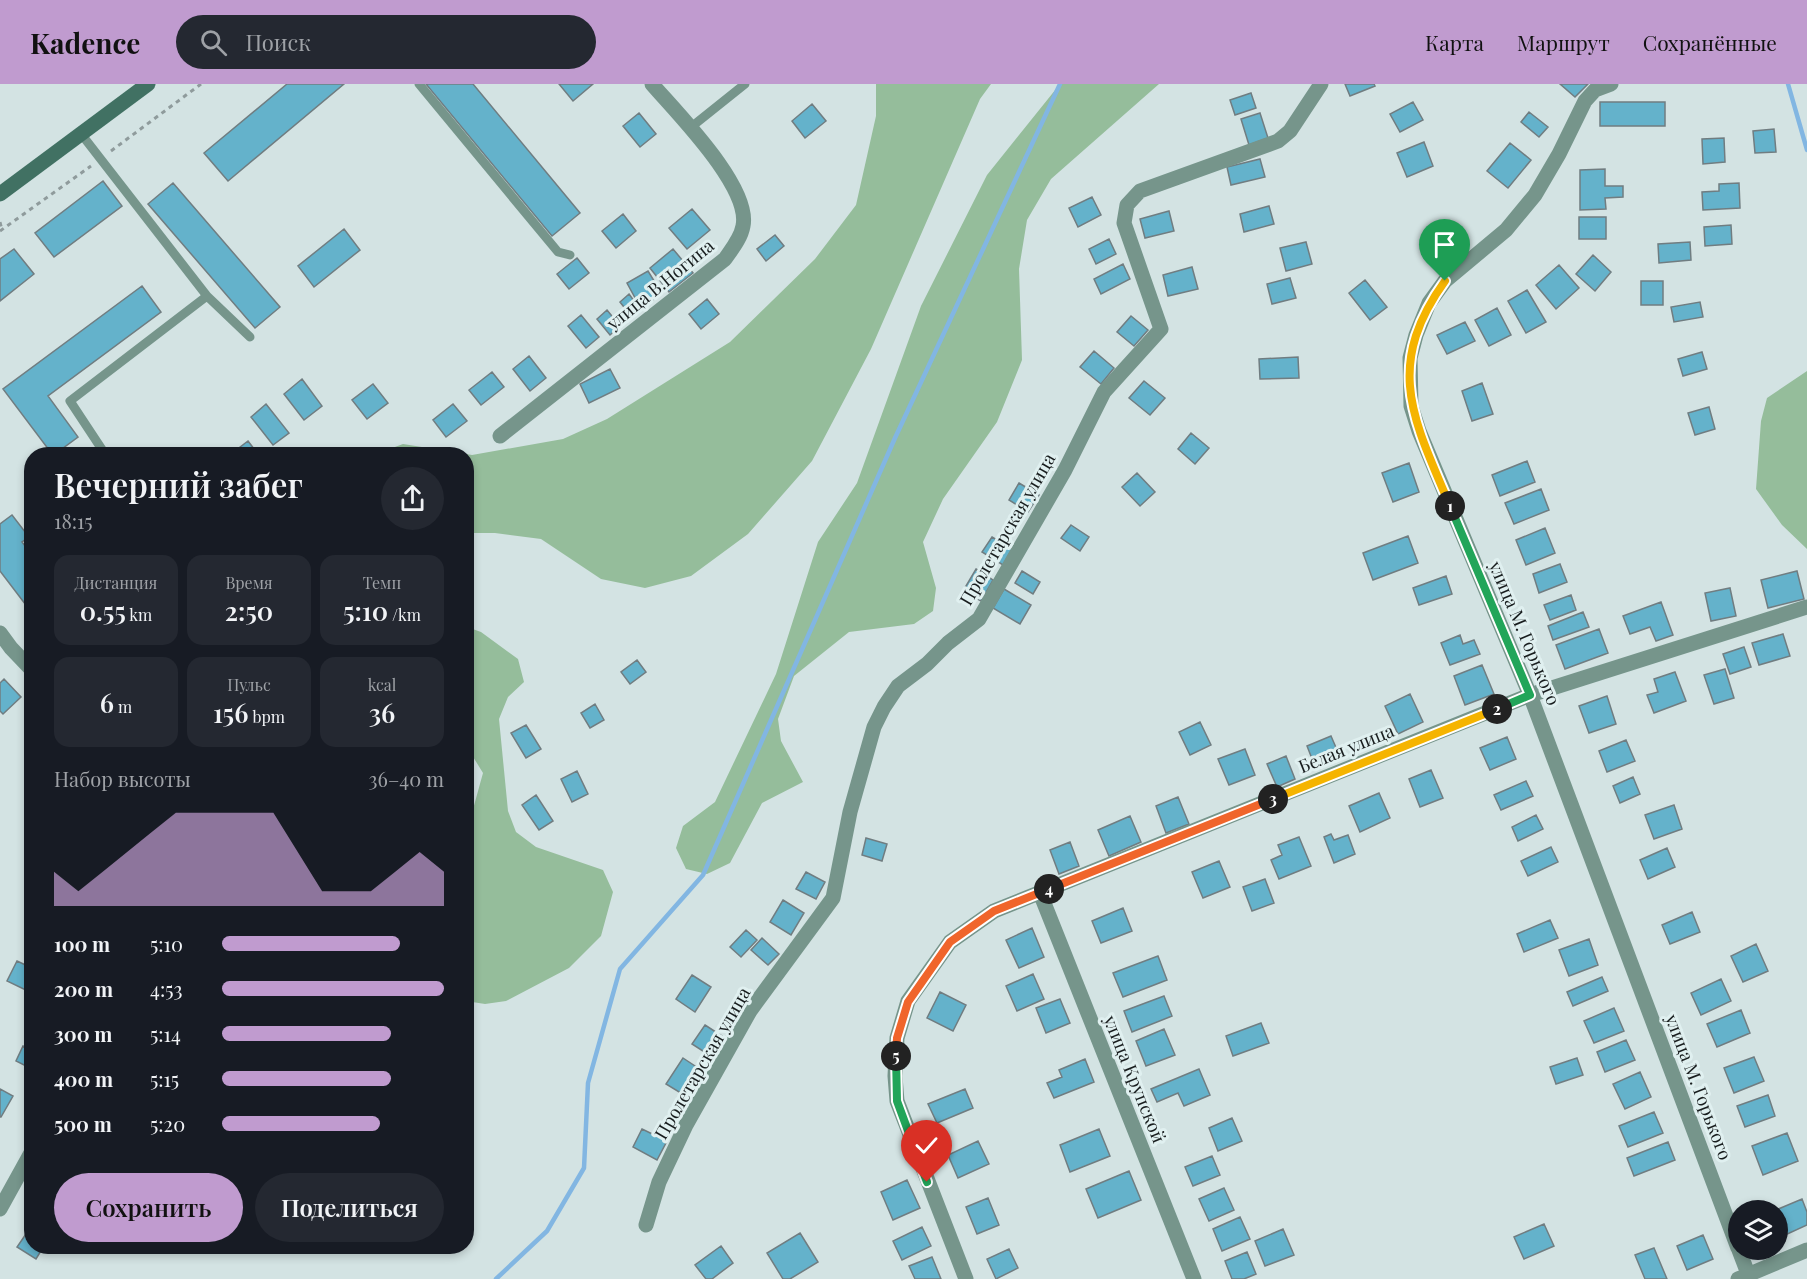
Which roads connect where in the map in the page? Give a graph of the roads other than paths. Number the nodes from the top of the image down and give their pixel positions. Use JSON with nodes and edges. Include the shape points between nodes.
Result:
{"nodes":[{"id":1,"x":148,"y":84,"type":"edge"},
{"id":2,"x":419,"y":84,"type":"edge"},
{"id":3,"x":652,"y":84,"type":"edge"},
{"id":4,"x":745,"y":84,"type":"edge"},
{"id":5,"x":1321,"y":84,"type":"edge"},
{"id":6,"x":1611,"y":84,"type":"edge"},
{"id":7,"x":690,"y":128,"type":"junction"},
{"id":8,"x":82,"y":135,"type":"junction"},
{"id":9,"x":1,"y":190,"type":"edge"},
{"id":10,"x":570,"y":255,"type":"dead end"},
{"id":11,"x":207,"y":296,"type":"junction"},
{"id":12,"x":250,"y":337,"type":"dead end"},
{"id":13,"x":500,"y":436,"type":"dead end"},
{"id":14,"x":100,"y":447,"type":"edge"},
{"id":15,"x":1807,"y":607,"type":"edge"},
{"id":16,"x":0,"y":633,"type":"edge"},
{"id":17,"x":24,"y":662,"type":"edge"},
{"id":18,"x":1530,"y":695,"type":"junction"},
{"id":19,"x":1040,"y":893,"type":"junction"},
{"id":20,"x":24,"y":1166,"type":"edge"},
{"id":21,"x":0,"y":1209,"type":"edge"},
{"id":22,"x":1728,"y":1220,"type":"edge"},
{"id":23,"x":646,"y":1226,"type":"dead end"},
{"id":24,"x":1807,"y":1250,"type":"edge"},
{"id":25,"x":1742,"y":1260,"type":"edge"},
{"id":26,"x":1746,"y":1278,"type":"edge"},
{"id":27,"x":966,"y":1279,"type":"edge"},
{"id":28,"x":1194,"y":1279,"type":"edge"}],
"edges":[{"from":1,"to":8,"type":"main road"},
{"from":2,"to":10,"type":"lane","via":[[558,252]]},
{"from":3,"to":7,"type":"street","name":"улица В.Ногина"},
{"from":4,"to":7,"type":"lane"},
{"from":5,"to":23,"type":"street","name":"Пролетарская улица","via":[[1290,131],[1278,141],[1140,191],[1127,205],[1124,223],[1161,329],[1104,392],[1065,470],[979,619],[898,686],[884,706],[874,727],[850,812],[833,898],[745,1020],[686,1125],[659,1182]]},
{"from":6,"to":18,"type":"street","name":"улица М. Горького","via":[[1595,90],[1585,101],[1540,187],[1506,230],[1445,281],[1429,303],[1410,358],[1412,406],[1419,431]]},
{"from":7,"to":13,"type":"street","name":"улица В.Ногина","via":[[712,154],[740,201],[744,225],[736,243],[726,259]]},
{"from":8,"to":9,"type":"main road"},
{"from":8,"to":11,"type":"lane"},
{"from":11,"to":12,"type":"lane"},
{"from":11,"to":14,"type":"lane","via":[[70,401]]},
{"from":15,"to":18,"type":"street","name":"Белая улица"},
{"from":16,"to":17,"type":"street"},
{"from":18,"to":19,"type":"street","name":"Белая улица"},
{"from":18,"to":22,"type":"street","name":"улица М. Горького"},
{"from":19,"to":27,"type":"street","name":"Белая улица","via":[[994,911],[950,942],[908,1002],[897,1038],[897,1101]]},
{"from":19,"to":28,"type":"street","name":"улица Крупской"},
{"from":20,"to":21,"type":"street"},
{"from":24,"to":26,"type":"street"},
{"from":25,"to":26,"type":"street","name":"улица М. Горького"}]}
